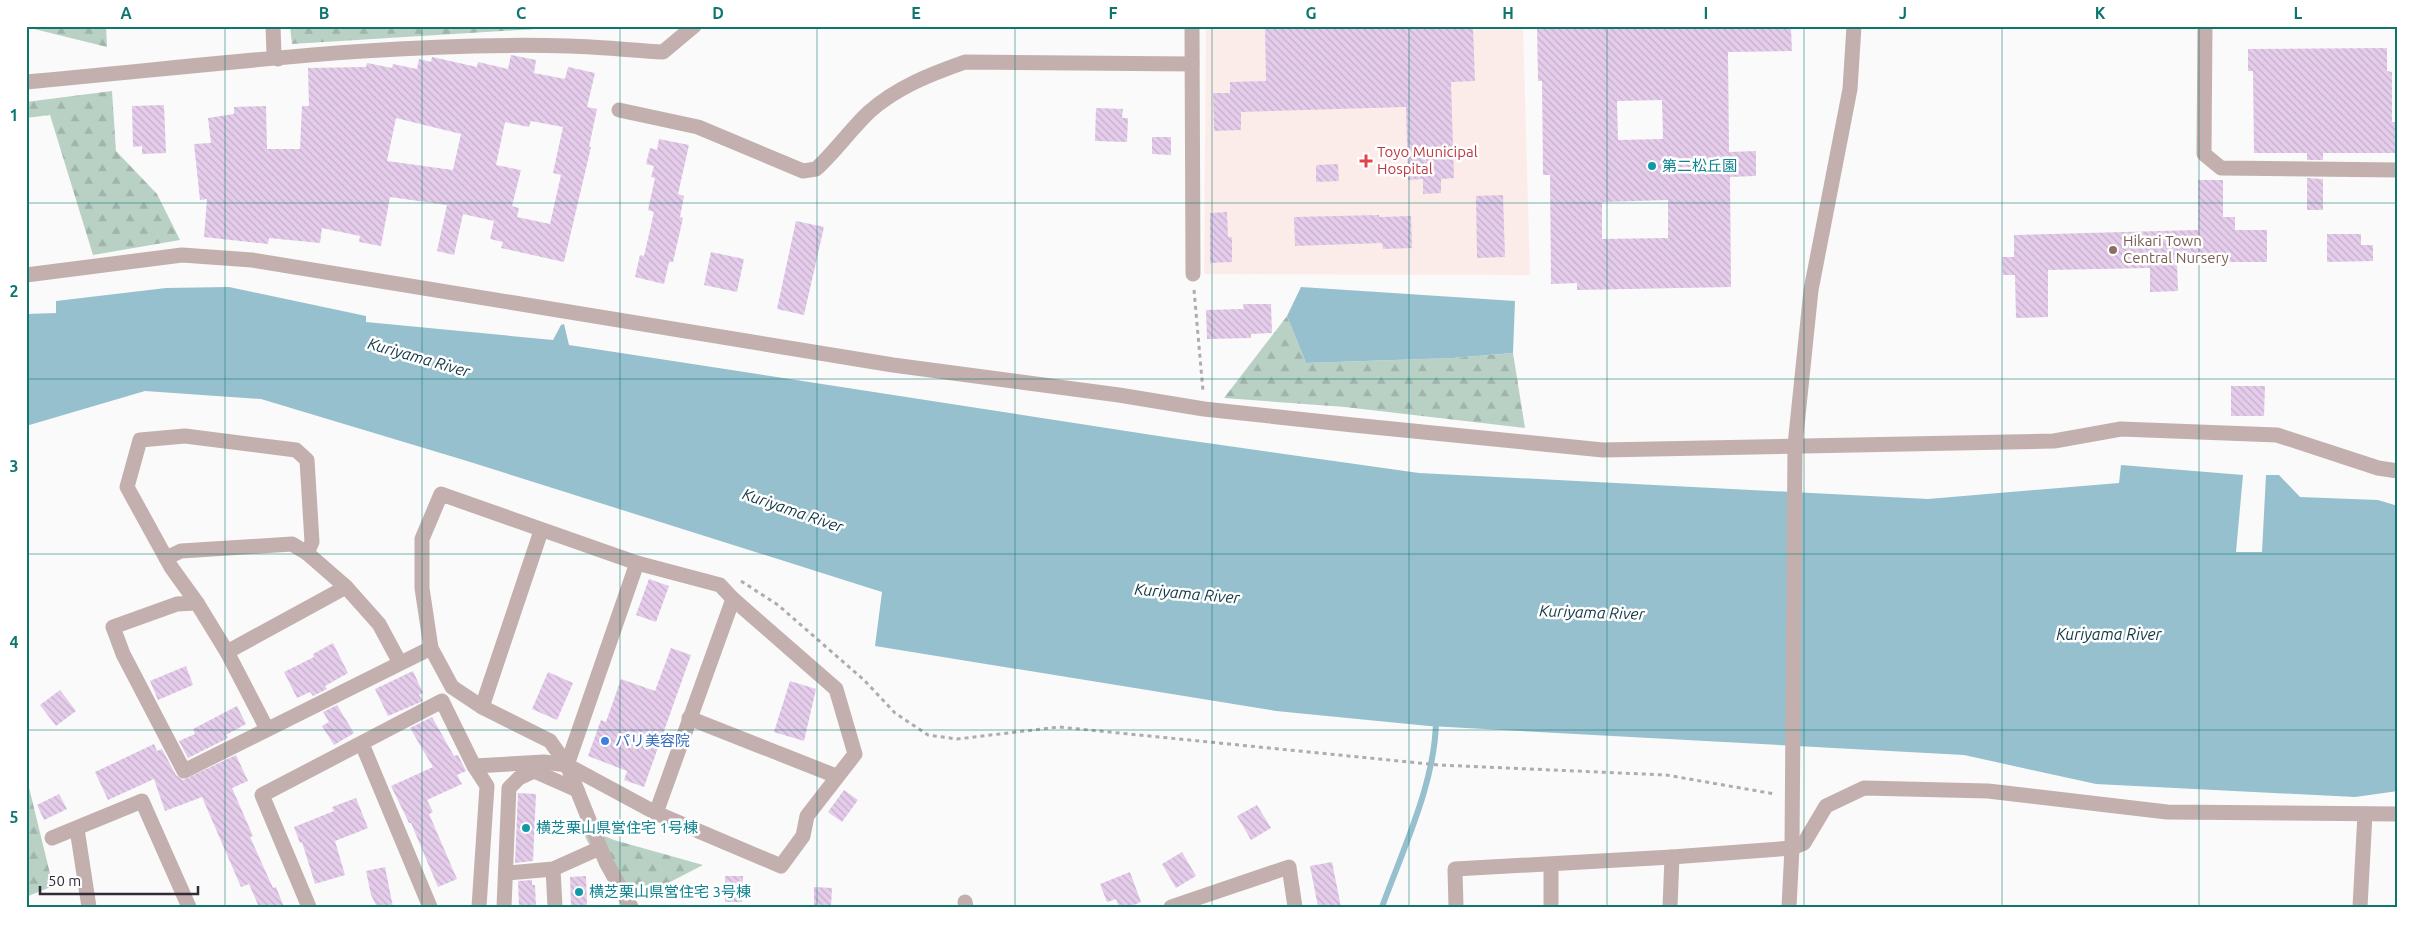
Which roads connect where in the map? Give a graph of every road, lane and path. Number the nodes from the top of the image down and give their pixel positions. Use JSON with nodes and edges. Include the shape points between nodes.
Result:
{"nodes":[{"id":1,"x":273,"y":26,"type":"edge"},
{"id":2,"x":694,"y":26,"type":"edge"},
{"id":3,"x":1192,"y":26,"type":"edge"},
{"id":4,"x":1854,"y":26,"type":"edge"},
{"id":5,"x":2205,"y":26,"type":"edge"},
{"id":6,"x":278,"y":59,"type":"junction"},
{"id":7,"x":1192,"y":64,"type":"junction"},
{"id":8,"x":26,"y":82,"type":"edge"},
{"id":9,"x":619,"y":110,"type":"dead end"},
{"id":10,"x":2398,"y":170,"type":"edge"},
{"id":11,"x":1193,"y":274,"type":"joint"},
{"id":12,"x":26,"y":275,"type":"edge"},
{"id":13,"x":1204,"y":409,"type":"junction"},
{"id":14,"x":1795,"y":446,"type":"junction"},
{"id":15,"x":2398,"y":471,"type":"edge"},
{"id":16,"x":541,"y":531,"type":"junction"},
{"id":17,"x":307,"y":554,"type":"junction"},
{"id":18,"x":166,"y":558,"type":"junction"},
{"id":19,"x":637,"y":563,"type":"junction"},
{"id":20,"x":720,"y":585,"type":"junction"},
{"id":21,"x":346,"y":587,"type":"junction"},
{"id":22,"x":733,"y":599,"type":"junction"},
{"id":23,"x":196,"y":603,"type":"junction"},
{"id":24,"x":431,"y":648,"type":"junction"},
{"id":25,"x":227,"y":652,"type":"junction"},
{"id":26,"x":400,"y":663,"type":"junction"},
{"id":27,"x":482,"y":707,"type":"junction"},
{"id":28,"x":689,"y":718,"type":"junction"},
{"id":29,"x":267,"y":729,"type":"junction"},
{"id":30,"x":362,"y":744,"type":"junction"},
{"id":31,"x":567,"y":765,"type":"junction"},
{"id":32,"x":474,"y":766,"type":"junction"},
{"id":33,"x":836,"y":776,"type":"junction"},
{"id":34,"x":577,"y":790,"type":"junction"},
{"id":35,"x":1792,"y":797,"type":"junction"},
{"id":36,"x":656,"y":813,"type":"junction"},
{"id":37,"x":2365,"y":814,"type":"junction"},
{"id":38,"x":2398,"y":814,"type":"edge"},
{"id":39,"x":77,"y":829,"type":"junction"},
{"id":40,"x":52,"y":838,"type":"dead end"},
{"id":41,"x":600,"y":848,"type":"junction"},
{"id":42,"x":1792,"y":848,"type":"junction"},
{"id":43,"x":1672,"y":857,"type":"junction"},
{"id":44,"x":1551,"y":864,"type":"junction"},
{"id":45,"x":553,"y":869,"type":"junction"},
{"id":46,"x":507,"y":873,"type":"junction"},
{"id":47,"x":88,"y":907,"type":"edge"},
{"id":48,"x":189,"y":907,"type":"edge"},
{"id":49,"x":309,"y":907,"type":"edge"},
{"id":50,"x":430,"y":907,"type":"edge"},
{"id":51,"x":479,"y":907,"type":"edge"},
{"id":52,"x":504,"y":907,"type":"edge"},
{"id":53,"x":555,"y":907,"type":"edge"},
{"id":54,"x":631,"y":907,"type":"edge"},
{"id":55,"x":1171,"y":907,"type":"edge"},
{"id":56,"x":1295,"y":907,"type":"edge"},
{"id":57,"x":1456,"y":907,"type":"edge"},
{"id":58,"x":1551,"y":907,"type":"edge"},
{"id":59,"x":1670,"y":907,"type":"edge"},
{"id":60,"x":1789,"y":907,"type":"edge"},
{"id":61,"x":2360,"y":907,"type":"edge"}],
"edges":[{"from":1,"to":6,"type":"street","via":[[274,55]]},
{"from":2,"to":6,"type":"street","via":[[663,52],[568,46],[475,47]]},
{"from":3,"to":7,"type":"street"},
{"from":4,"to":14,"type":"street","via":[[1850,89],[1811,290]]},
{"from":5,"to":10,"type":"street","via":[[2204,154],[2221,168]]},
{"from":6,"to":8,"type":"street"},
{"from":7,"to":9,"type":"street","via":[[965,62],[903,87],[869,112],[816,169],[803,171],[698,127]]},
{"from":7,"to":11,"type":"street"},
{"from":11,"to":13,"type":"path"},
{"from":12,"to":13,"type":"street","via":[[182,255],[252,260],[893,365]]},
{"from":13,"to":14,"type":"street","via":[[1603,450]]},
{"from":14,"to":15,"type":"street","via":[[2054,442],[2121,428],[2277,434],[2378,468]]},
{"from":14,"to":35,"type":"street"},
{"from":16,"to":19,"type":"street"},
{"from":16,"to":24,"type":"street","via":[[441,494],[422,539],[422,588]]},
{"from":16,"to":27,"type":"street"},
{"from":17,"to":18,"type":"street","via":[[292,544],[181,551]]},
{"from":17,"to":18,"type":"street","via":[[312,542],[307,460],[296,450],[185,436],[140,440],[127,487]]},
{"from":17,"to":21,"type":"street"},
{"from":18,"to":23,"type":"street"},
{"from":19,"to":20,"type":"street"},
{"from":19,"to":31,"type":"street"},
{"from":20,"to":22,"type":"street"},
{"from":20,"to":35,"type":"path","via":[[743,581],[778,605],[864,680],[895,712],[928,735],[957,739],[1059,726],[1439,765],[1666,774]]},
{"from":21,"to":25,"type":"street"},
{"from":21,"to":26,"type":"street","via":[[379,624]]},
{"from":22,"to":28,"type":"street"},
{"from":22,"to":33,"type":"street","via":[[836,689],[855,754]]},
{"from":23,"to":25,"type":"street"},
{"from":23,"to":29,"type":"street","via":[[177,604],[113,627],[123,654],[184,771]]},
{"from":24,"to":26,"type":"street"},
{"from":24,"to":27,"type":"street","via":[[452,687]]},
{"from":25,"to":29,"type":"street"},
{"from":26,"to":29,"type":"street"},
{"from":27,"to":31,"type":"street","via":[[550,742]]},
{"from":28,"to":33,"type":"street"},
{"from":28,"to":36,"type":"street"},
{"from":30,"to":32,"type":"street","via":[[442,701]]},
{"from":30,"to":49,"type":"street","via":[[262,795]]},
{"from":30,"to":50,"type":"street"},
{"from":31,"to":32,"type":"street","via":[[544,762]]},
{"from":31,"to":34,"type":"street"},
{"from":31,"to":36,"type":"street"},
{"from":32,"to":51,"type":"street","via":[[486,786]]},
{"from":33,"to":36,"type":"street","via":[[807,816],[803,836],[781,866]]},
{"from":34,"to":41,"type":"street"},
{"from":34,"to":46,"type":"street","via":[[534,772],[518,778],[509,788]]},
{"from":35,"to":42,"type":"street"},
{"from":37,"to":38,"type":"street"},
{"from":37,"to":42,"type":"street","via":[[2168,812],[1988,791],[1864,788],[1826,806],[1804,842]]},
{"from":37,"to":61,"type":"street"},
{"from":39,"to":40,"type":"street"},
{"from":39,"to":47,"type":"street"},
{"from":39,"to":48,"type":"street","via":[[142,801]]},
{"from":41,"to":45,"type":"street"},
{"from":41,"to":54,"type":"street"},
{"from":42,"to":43,"type":"street"},
{"from":42,"to":60,"type":"street"},
{"from":43,"to":44,"type":"street"},
{"from":43,"to":59,"type":"street"},
{"from":44,"to":57,"type":"street","via":[[1455,869]]},
{"from":44,"to":58,"type":"street"},
{"from":45,"to":46,"type":"street"},
{"from":45,"to":53,"type":"street"},
{"from":46,"to":52,"type":"street"},
{"from":55,"to":56,"type":"street","via":[[1289,867]]}]}
